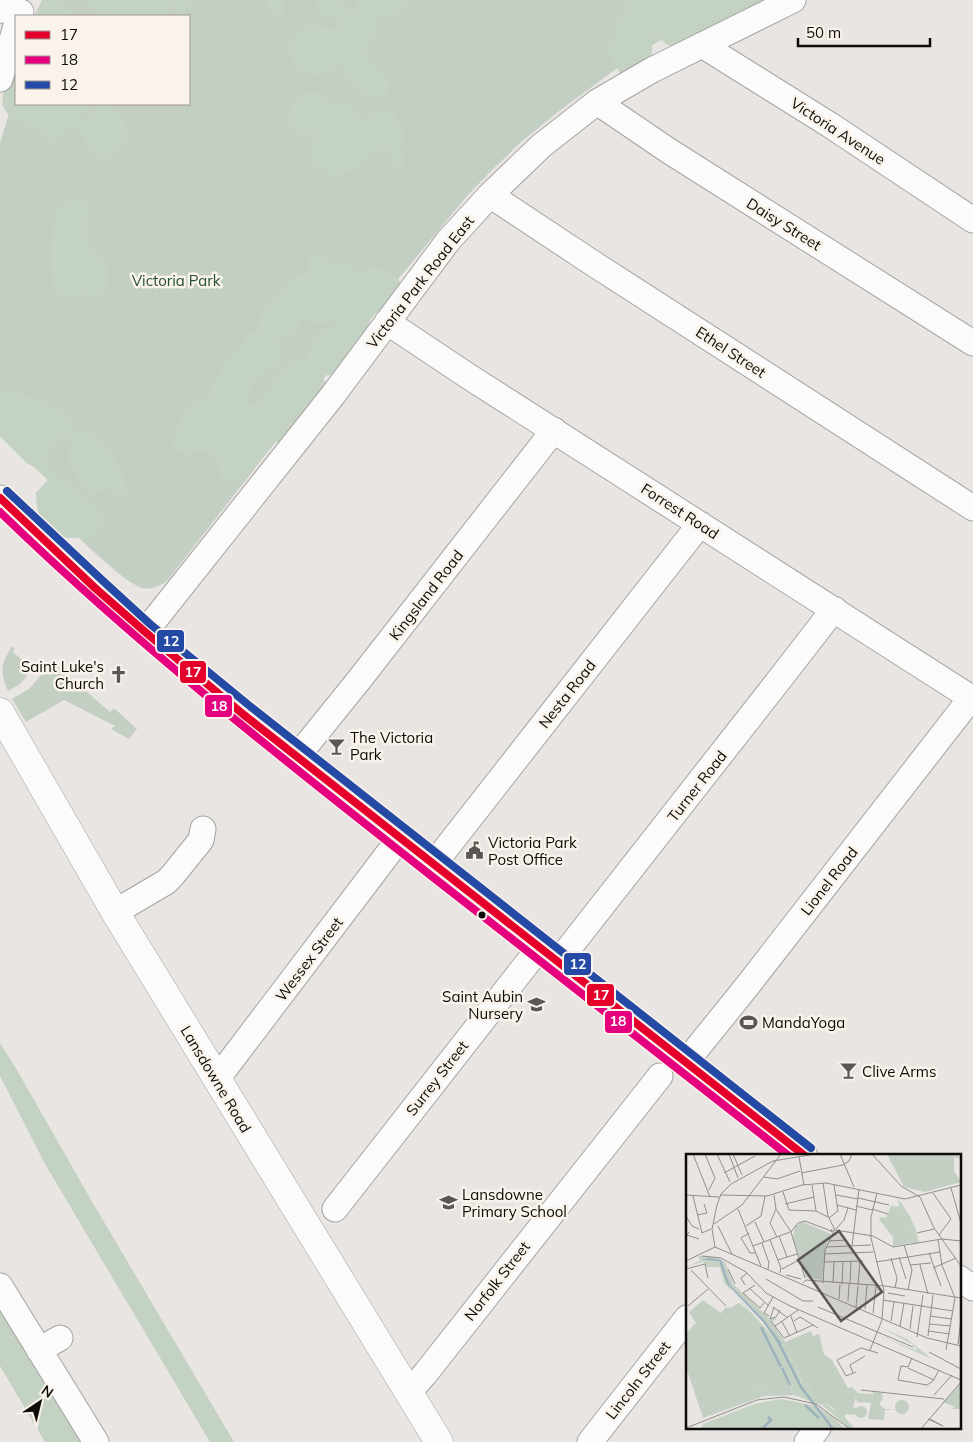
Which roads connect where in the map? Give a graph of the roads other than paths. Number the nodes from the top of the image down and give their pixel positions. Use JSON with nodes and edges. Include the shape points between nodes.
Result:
{"nodes":[{"id":1,"x":787,"y":0,"type":"edge"},
{"id":2,"x":793,"y":0,"type":"edge"},
{"id":3,"x":15,"y":17,"type":"edge"},
{"id":4,"x":758,"y":17,"type":"junction"},
{"id":5,"x":702,"y":45,"type":"junction"},
{"id":6,"x":0,"y":79,"type":"edge"},
{"id":7,"x":597,"y":102,"type":"junction"},
{"id":8,"x":490,"y":195,"type":"junction"},
{"id":9,"x":973,"y":220,"type":"edge"},
{"id":10,"x":387,"y":322,"type":"junction"},
{"id":11,"x":973,"y":343,"type":"edge"},
{"id":12,"x":554,"y":430,"type":"junction"},
{"id":13,"x":0,"y":498,"type":"edge"},
{"id":14,"x":973,"y":508,"type":"edge"},
{"id":15,"x":700,"y":524,"type":"junction"},
{"id":16,"x":834,"y":609,"type":"junction"},
{"id":17,"x":145,"y":632,"type":"junction"},
{"id":18,"x":972,"y":698,"type":"edge"},
{"id":19,"x":0,"y":712,"type":"edge"},
{"id":20,"x":296,"y":758,"type":"junction"},
{"id":21,"x":203,"y":829,"type":"dead end"},
{"id":22,"x":400,"y":838,"type":"junction"},
{"id":23,"x":433,"y":865,"type":"junction"},
{"id":24,"x":114,"y":912,"type":"junction"},
{"id":25,"x":549,"y":954,"type":"junction"},
{"id":26,"x":686,"y":1062,"type":"junction"},
{"id":27,"x":660,"y":1076,"type":"dead end"},
{"id":28,"x":217,"y":1079,"type":"junction"},
{"id":29,"x":803,"y":1154,"type":"edge"},
{"id":30,"x":335,"y":1209,"type":"dead end"},
{"id":31,"x":960,"y":1279,"type":"edge"},
{"id":32,"x":0,"y":1286,"type":"edge"},
{"id":33,"x":973,"y":1288,"type":"edge"},
{"id":34,"x":686,"y":1319,"type":"edge"},
{"id":35,"x":408,"y":1392,"type":"junction"},
{"id":36,"x":816,"y":1430,"type":"edge"},
{"id":37,"x":96,"y":1442,"type":"edge"},
{"id":38,"x":439,"y":1442,"type":"edge"},
{"id":39,"x":590,"y":1442,"type":"edge"},
{"id":40,"x":807,"y":1442,"type":"edge"}],
"edges":[{"from":1,"to":4,"type":"street"},
{"from":2,"to":4,"type":"street","name":"Victoria Park Road East"},
{"from":3,"to":6,"type":"street"},
{"from":4,"to":5,"type":"street","name":"Victoria Park Road East"},
{"from":5,"to":7,"type":"street","name":"Victoria Park Road East"},
{"from":5,"to":9,"type":"street","name":"Victoria Avenue"},
{"from":7,"to":8,"type":"street","name":"Victoria Park Road East","via":[[541,146]]},
{"from":7,"to":11,"type":"street","name":"Daisy Street"},
{"from":8,"to":10,"type":"street","name":"Victoria Park Road East","via":[[448,241]]},
{"from":8,"to":14,"type":"street","name":"Ethel Street"},
{"from":10,"to":12,"type":"street","name":"Forrest Road"},
{"from":10,"to":17,"type":"street","name":"Victoria Park Road East"},
{"from":12,"to":15,"type":"street","name":"Forrest Road"},
{"from":12,"to":20,"type":"street","name":"Kingsland Road"},
{"from":13,"to":17,"type":"street"},
{"from":15,"to":16,"type":"street","name":"Forrest Road"},
{"from":15,"to":23,"type":"street","name":"Nesta Road"},
{"from":16,"to":18,"type":"street","name":"Forrest Road"},
{"from":16,"to":25,"type":"street","name":"Turner Road","via":[[767,696]]},
{"from":17,"to":20,"type":"street"},
{"from":18,"to":26,"type":"street","name":"Lionel Road"},
{"from":19,"to":24,"type":"main road","name":"Lansdowne Road"},
{"from":20,"to":22,"type":"street"},
{"from":21,"to":24,"type":"street","via":[[201,840],[166,882]]},
{"from":22,"to":23,"type":"street"},
{"from":22,"to":28,"type":"street","name":"Wessex Street"},
{"from":23,"to":25,"type":"street"},
{"from":24,"to":28,"type":"main road","name":"Lansdowne Road"},
{"from":25,"to":26,"type":"street"},
{"from":25,"to":30,"type":"street","name":"Surrey Street"},
{"from":26,"to":29,"type":"street"},
{"from":27,"to":35,"type":"street","name":"Norfolk Street"},
{"from":28,"to":35,"type":"main road","name":"Lansdowne Road"},
{"from":31,"to":33,"type":"street"},
{"from":32,"to":37,"type":"street","via":[[49,1344]]},
{"from":34,"to":39,"type":"street","name":"Lincoln Street"},
{"from":35,"to":38,"type":"main road","name":"Lansdowne Road"},
{"from":36,"to":40,"type":"street"}]}
